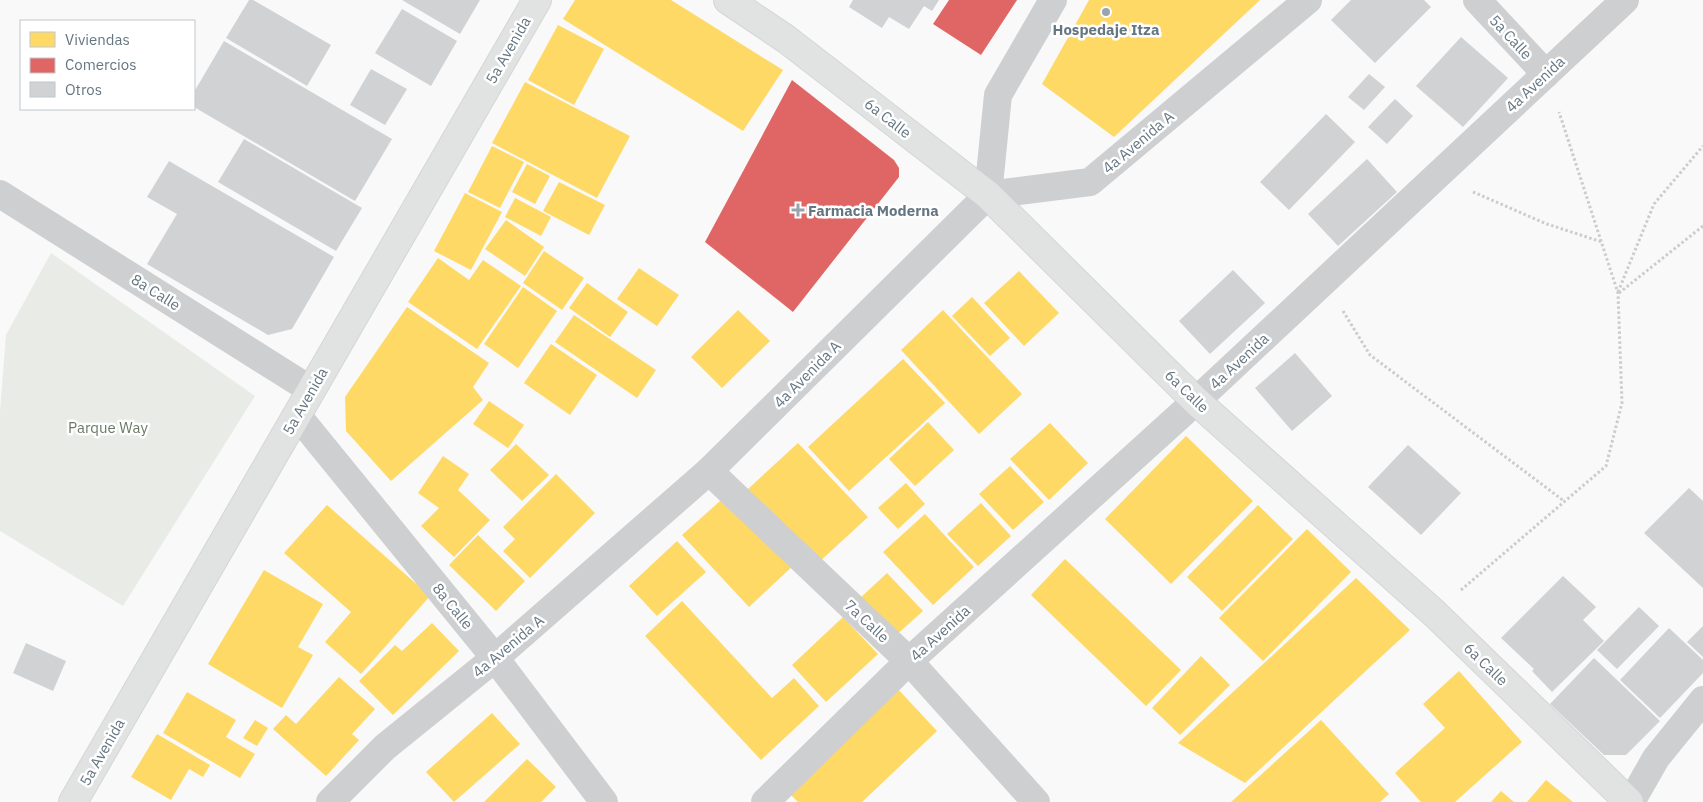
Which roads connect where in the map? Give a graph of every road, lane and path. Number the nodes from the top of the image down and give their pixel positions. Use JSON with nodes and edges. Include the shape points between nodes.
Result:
{"nodes":[{"id":1,"x":537,"y":0,"type":"edge"},
{"id":2,"x":728,"y":0,"type":"edge"},
{"id":3,"x":1053,"y":0,"type":"edge"},
{"id":4,"x":1308,"y":0,"type":"edge"},
{"id":5,"x":1477,"y":0,"type":"edge"},
{"id":6,"x":1626,"y":0,"type":"edge"},
{"id":7,"x":1546,"y":74,"type":"junction"},
{"id":8,"x":1703,"y":146,"type":"edge"},
{"id":9,"x":1436,"y":176,"type":"junction"},
{"id":10,"x":0,"y":194,"type":"edge"},
{"id":11,"x":988,"y":195,"type":"junction"},
{"id":12,"x":1703,"y":226,"type":"edge"},
{"id":13,"x":1602,"y":242,"type":"junction"},
{"id":14,"x":1325,"y":280,"type":"junction"},
{"id":15,"x":1618,"y":293,"type":"junction"},
{"id":16,"x":311,"y":390,"type":"junction"},
{"id":17,"x":1196,"y":401,"type":"junction"},
{"id":18,"x":297,"y":415,"type":"junction"},
{"id":19,"x":709,"y":471,"type":"junction"},
{"id":20,"x":1564,"y":501,"type":"junction"},
{"id":21,"x":1434,"y":613,"type":"junction"},
{"id":22,"x":495,"y":658,"type":"junction"},
{"id":23,"x":909,"y":660,"type":"junction"},
{"id":24,"x":1703,"y":700,"type":"edge"},
{"id":25,"x":73,"y":802,"type":"edge"},
{"id":26,"x":330,"y":802,"type":"edge"},
{"id":27,"x":604,"y":802,"type":"edge"},
{"id":28,"x":765,"y":802,"type":"edge"},
{"id":29,"x":1036,"y":802,"type":"edge"},
{"id":30,"x":1630,"y":802,"type":"edge"}],
"edges":[{"from":1,"to":16,"type":"main road","name":"5a Avenida"},
{"from":2,"to":11,"type":"main road","name":"6a Calle","via":[[786,40]]},
{"from":3,"to":11,"type":"street","via":[[998,95]]},
{"from":4,"to":11,"type":"street","name":"4a Avenida A","via":[[1090,182]]},
{"from":5,"to":7,"type":"street","name":"5a Calle"},
{"from":6,"to":7,"type":"street","name":"4a Avenida"},
{"from":7,"to":9,"type":"street","name":"4a Avenida"},
{"from":7,"to":13,"type":"path"},
{"from":8,"to":15,"type":"path","via":[[1654,204]]},
{"from":9,"to":13,"type":"path","via":[[1546,224]]},
{"from":9,"to":14,"type":"street","name":"4a Avenida"},
{"from":10,"to":16,"type":"street","name":"8a Calle"},
{"from":11,"to":17,"type":"main road","name":"6a Calle"},
{"from":11,"to":19,"type":"street","name":"4a Avenida A"},
{"from":12,"to":15,"type":"path"},
{"from":13,"to":15,"type":"path"},
{"from":14,"to":17,"type":"street","name":"4a Avenida"},
{"from":14,"to":20,"type":"path","via":[[1370,355]]},
{"from":15,"to":20,"type":"path","via":[[1622,403],[1606,466]]},
{"from":16,"to":18,"type":"main road","name":"5a Avenida"},
{"from":17,"to":21,"type":"main road","name":"6a Calle"},
{"from":17,"to":23,"type":"street","name":"4a Avenida"},
{"from":18,"to":22,"type":"street","name":"8a Calle"},
{"from":18,"to":25,"type":"main road","name":"5a Avenida"},
{"from":19,"to":22,"type":"street","name":"4a Avenida A"},
{"from":19,"to":23,"type":"street","name":"7a Calle"},
{"from":20,"to":21,"type":"path"},
{"from":21,"to":30,"type":"main road","name":"6a Calle"},
{"from":22,"to":26,"type":"street","name":"4a Avenida A","via":[[385,747]]},
{"from":22,"to":27,"type":"street","name":"8a Calle"},
{"from":23,"to":28,"type":"street","name":"4a Avenida"},
{"from":23,"to":29,"type":"street","name":"7a Calle"},
{"from":24,"to":30,"type":"street","via":[[1656,758]]}]}
